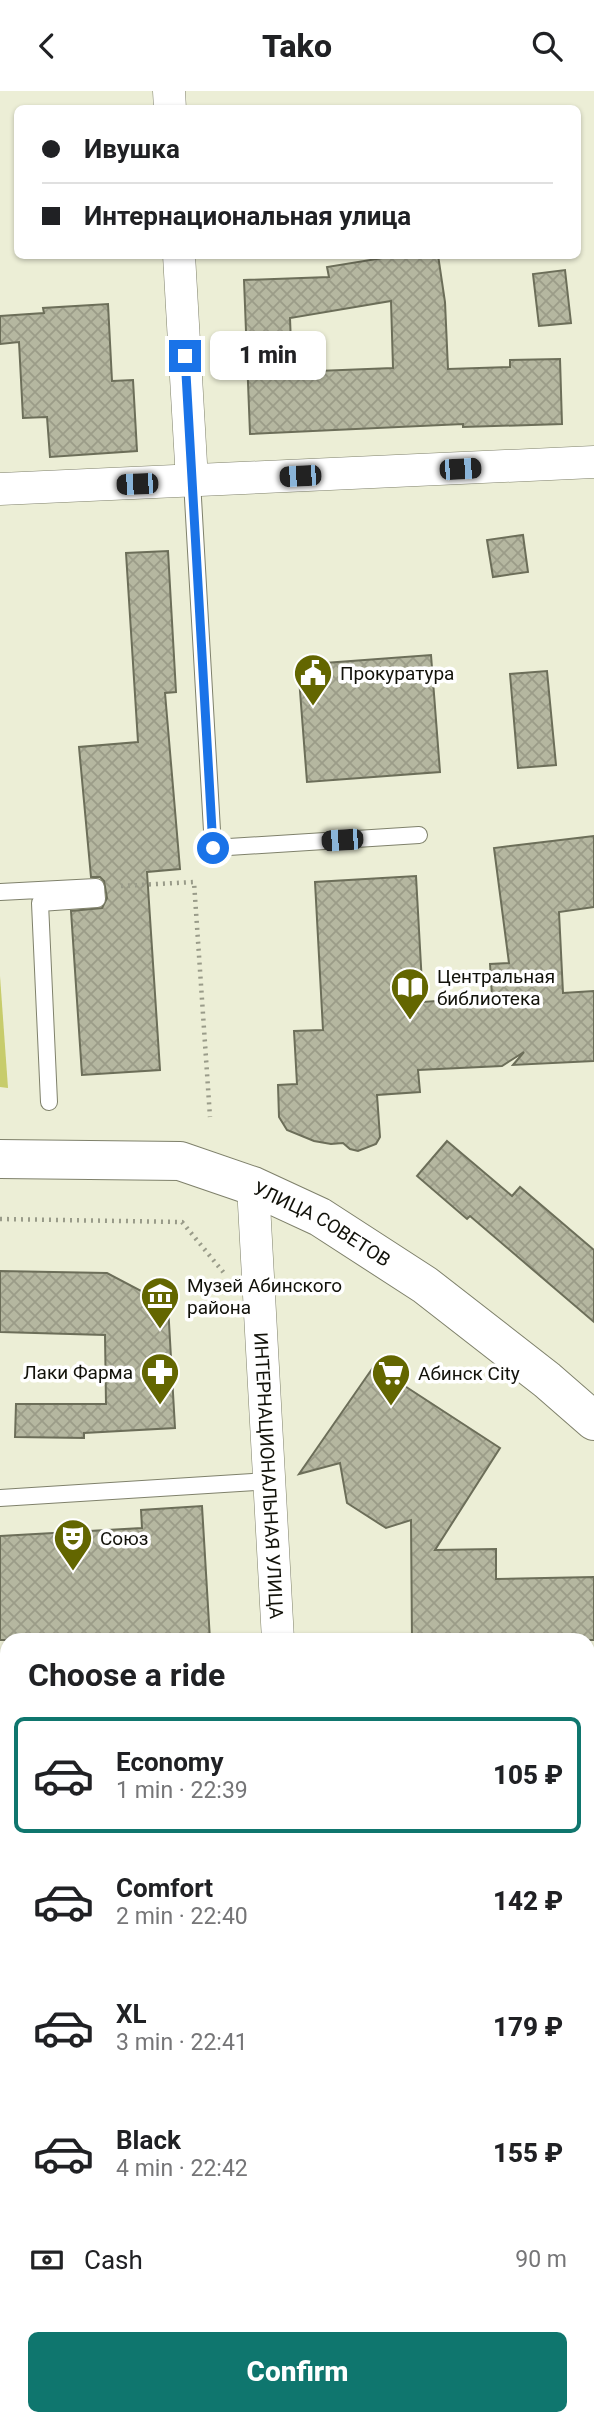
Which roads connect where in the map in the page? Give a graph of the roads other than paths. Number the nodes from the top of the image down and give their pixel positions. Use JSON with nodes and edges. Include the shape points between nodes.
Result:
{"nodes":[{"id":1,"x":179,"y":259,"type":"edge"},
{"id":2,"x":594,"y":462,"type":"edge"},
{"id":3,"x":192,"y":481,"type":"junction"},
{"id":4,"x":0,"y":489,"type":"edge"},
{"id":5,"x":419,"y":835,"type":"dead end"},
{"id":6,"x":0,"y":892,"type":"edge"},
{"id":7,"x":48,"y":1101,"type":"dead end"},
{"id":8,"x":0,"y":1159,"type":"edge"},
{"id":9,"x":253,"y":1186,"type":"junction"},
{"id":10,"x":594,"y":1421,"type":"edge"},
{"id":11,"x":270,"y":1481,"type":"junction"},
{"id":12,"x":0,"y":1498,"type":"edge"},
{"id":13,"x":278,"y":1633,"type":"edge"}],
"edges":[{"from":1,"to":3,"type":"street"},
{"from":2,"to":3,"type":"street"},
{"from":3,"to":4,"type":"street"},
{"from":3,"to":5,"type":"lane","via":[[213,848]]},
{"from":6,"to":7,"type":"lane","via":[[96,887],[97,899],[40,903]]},
{"from":8,"to":9,"type":"main road","name":"УЛИЦА СОВЕТОВ","via":[[180,1161]]},
{"from":9,"to":10,"type":"main road","name":"УЛИЦА СОВЕТОВ","via":[[320,1217],[425,1285]]},
{"from":9,"to":11,"type":"street","name":"ИНТЕРНАЦИОНАЛЬНАЯ УЛИЦА"},
{"from":11,"to":12,"type":"lane"},
{"from":11,"to":13,"type":"street","name":"ИНТЕРНАЦИОНАЛЬНАЯ УЛИЦА"}]}
